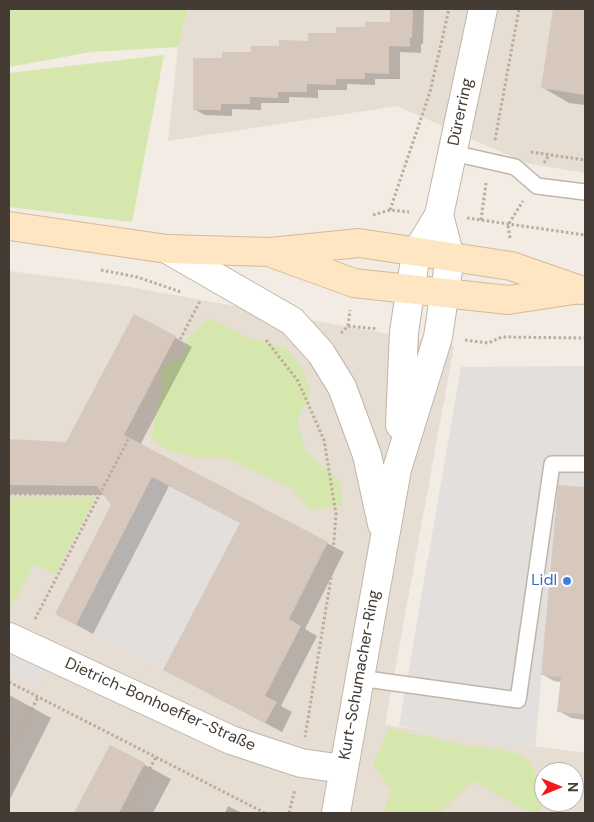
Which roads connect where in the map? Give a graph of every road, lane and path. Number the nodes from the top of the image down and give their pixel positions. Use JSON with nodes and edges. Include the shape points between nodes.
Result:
{"nodes":[{"id":1,"x":449,"y":9,"type":"edge"},
{"id":2,"x":483,"y":9,"type":"edge"},
{"id":3,"x":520,"y":9,"type":"edge"},
{"id":4,"x":521,"y":151,"type":"dead end"},
{"id":5,"x":453,"y":153,"type":"junction"},
{"id":6,"x":585,"y":160,"type":"edge"},
{"id":7,"x":490,"y":161,"type":"junction"},
{"id":8,"x":585,"y":192,"type":"edge"},
{"id":9,"x":427,"y":214,"type":"junction"},
{"id":10,"x":467,"y":218,"type":"dead end"},
{"id":11,"x":481,"y":220,"type":"junction"},
{"id":12,"x":9,"y":226,"type":"edge"},
{"id":13,"x":585,"y":235,"type":"edge"},
{"id":14,"x":167,"y":249,"type":"junction"},
{"id":15,"x":270,"y":252,"type":"junction"},
{"id":16,"x":416,"y":253,"type":"junction"},
{"id":17,"x":450,"y":257,"type":"junction"},
{"id":18,"x":100,"y":270,"type":"dead end"},
{"id":19,"x":410,"y":290,"type":"junction"},
{"id":20,"x":582,"y":290,"type":"edge"},
{"id":21,"x":183,"y":292,"type":"dead end"},
{"id":22,"x":444,"y":294,"type":"junction"},
{"id":23,"x":209,"y":303,"type":"dead end"},
{"id":24,"x":348,"y":326,"type":"dead end"},
{"id":25,"x":385,"y":330,"type":"dead end"},
{"id":26,"x":264,"y":337,"type":"dead end"},
{"id":27,"x":585,"y":338,"type":"edge"},
{"id":28,"x":460,"y":340,"type":"dead end"},
{"id":29,"x":585,"y":464,"type":"edge"},
{"id":30,"x":398,"y":469,"type":"junction"},
{"id":31,"x":9,"y":494,"type":"edge"},
{"id":32,"x":100,"y":494,"type":"junction"},
{"id":33,"x":385,"y":536,"type":"junction"},
{"id":34,"x":15,"y":640,"type":"edge"},
{"id":35,"x":359,"y":678,"type":"junction"},
{"id":36,"x":9,"y":682,"type":"edge"},
{"id":37,"x":38,"y":697,"type":"junction"},
{"id":38,"x":9,"y":754,"type":"edge"},
{"id":39,"x":156,"y":757,"type":"junction"},
{"id":40,"x":301,"y":762,"type":"junction"},
{"id":41,"x":343,"y":769,"type":"junction"},
{"id":42,"x":126,"y":813,"type":"edge"},
{"id":43,"x":265,"y":813,"type":"edge"},
{"id":44,"x":336,"y":813,"type":"edge"}],
"edges":[{"from":1,"to":9,"type":"path","via":[[430,92],[390,210]]},
{"from":2,"to":5,"type":"street","name":"Dürerring"},
{"from":3,"to":7,"type":"path"},
{"from":4,"to":6,"type":"path"},
{"from":5,"to":7,"type":"lane"},
{"from":5,"to":9,"type":"street","name":"Dürerring"},
{"from":7,"to":8,"type":"lane","via":[[515,167],[537,186]]},
{"from":7,"to":11,"type":"path"},
{"from":9,"to":16,"type":"street","name":"Dürerring"},
{"from":9,"to":17,"type":"street","name":"Dürerring"},
{"from":10,"to":11,"type":"path"},
{"from":11,"to":13,"type":"path"},
{"from":12,"to":14,"type":"street"},
{"from":14,"to":15,"type":"street"},
{"from":14,"to":33,"type":"street","name":"Kurt-Schumacher-Ring","via":[[292,321],[321,353],[342,386],[364,447]]},
{"from":15,"to":16,"type":"street","via":[[358,244]]},
{"from":15,"to":19,"type":"street","via":[[342,280]]},
{"from":16,"to":17,"type":"street"},
{"from":16,"to":19,"type":"street","name":"Dürerring"},
{"from":17,"to":20,"type":"street","via":[[511,266]]},
{"from":17,"to":22,"type":"street","name":"Kurt-Schumacher-Ring"},
{"from":18,"to":21,"type":"path","via":[[137,277]]},
{"from":19,"to":22,"type":"street"},
{"from":19,"to":30,"type":"street","name":"Kurt-Schumacher-Ring","via":[[404,332]]},
{"from":20,"to":22,"type":"street","via":[[508,300]]},
{"from":22,"to":30,"type":"street","name":"Kurt-Schumacher-Ring","via":[[438,337]]},
{"from":23,"to":32,"type":"path","via":[[202,298]]},
{"from":24,"to":25,"type":"path"},
{"from":26,"to":40,"type":"path","via":[[298,381],[324,440],[336,514],[331,578]]},
{"from":27,"to":28,"type":"path","via":[[502,337],[488,343]]},
{"from":29,"to":35,"type":"lane","via":[[552,464],[518,700]]},
{"from":30,"to":33,"type":"street","name":"Kurt-Schumacher-Ring"},
{"from":31,"to":32,"type":"path"},
{"from":32,"to":34,"type":"path"},
{"from":33,"to":35,"type":"street","name":"Kurt-Schumacher-Ring"},
{"from":34,"to":40,"type":"street","name":"Dietrich-Bonhoeffer-Straße","via":[[231,740]]},
{"from":35,"to":41,"type":"street","name":"Kurt-Schumacher-Ring"},
{"from":36,"to":37,"type":"path"},
{"from":37,"to":38,"type":"path"},
{"from":37,"to":39,"type":"path"},
{"from":39,"to":42,"type":"path"},
{"from":39,"to":43,"type":"path"},
{"from":40,"to":41,"type":"street","name":"Dietrich-Bonhoeffer-Straße"},
{"from":41,"to":44,"type":"street","name":"Kurt-Schumacher-Ring"}]}
